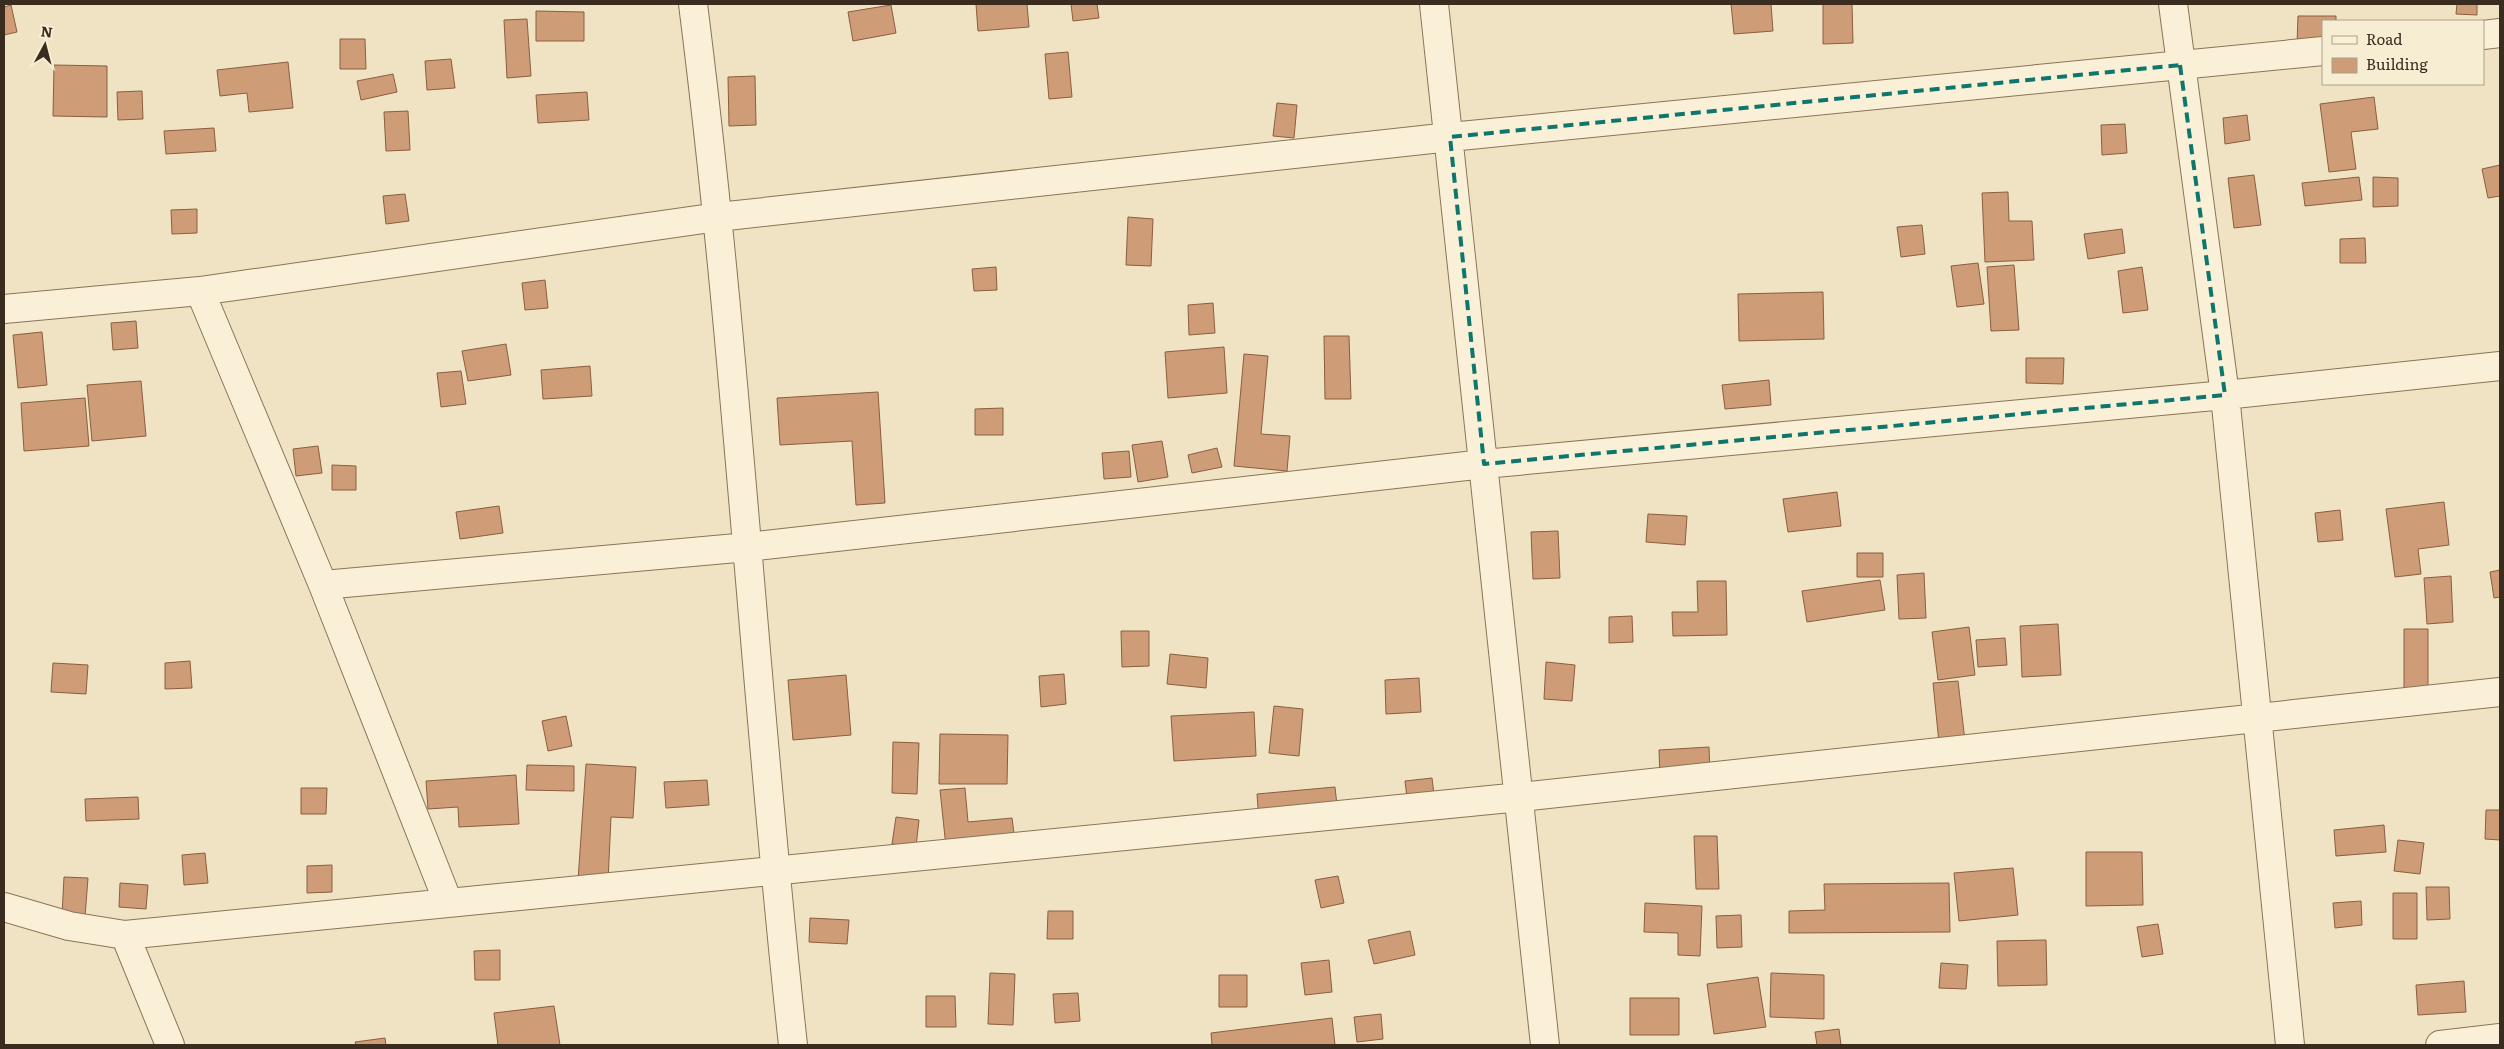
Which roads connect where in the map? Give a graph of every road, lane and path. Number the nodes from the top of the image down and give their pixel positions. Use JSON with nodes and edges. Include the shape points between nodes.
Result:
{"nodes":[{"id":1,"x":693,"y":4,"type":"edge"},
{"id":2,"x":1434,"y":4,"type":"edge"},
{"id":3,"x":2173,"y":4,"type":"edge"},
{"id":4,"x":2500,"y":33,"type":"edge"},
{"id":5,"x":2484,"y":35,"type":"edge"},
{"id":6,"x":2322,"y":51,"type":"edge"},
{"id":7,"x":2180,"y":65,"type":"junction"},
{"id":8,"x":1450,"y":137,"type":"junction"},
{"id":9,"x":718,"y":217,"type":"junction"},
{"id":10,"x":200,"y":291,"type":"junction"},
{"id":11,"x":4,"y":308,"type":"edge"},
{"id":12,"x":2500,"y":366,"type":"edge"},
{"id":13,"x":2225,"y":395,"type":"junction"},
{"id":14,"x":1484,"y":464,"type":"junction"},
{"id":15,"x":748,"y":547,"type":"junction"},
{"id":16,"x":323,"y":585,"type":"junction"},
{"id":17,"x":2500,"y":692,"type":"edge"},
{"id":18,"x":2257,"y":719,"type":"junction"},
{"id":19,"x":1520,"y":797,"type":"junction"},
{"id":20,"x":774,"y":870,"type":"junction"},
{"id":21,"x":448,"y":902,"type":"junction"},
{"id":22,"x":4,"y":907,"type":"edge"},
{"id":23,"x":125,"y":935,"type":"junction"},
{"id":24,"x":2500,"y":1038,"type":"edge"},
{"id":25,"x":170,"y":1045,"type":"edge"},
{"id":26,"x":793,"y":1045,"type":"edge"},
{"id":27,"x":1545,"y":1045,"type":"edge"},
{"id":28,"x":2290,"y":1045,"type":"edge"},
{"id":29,"x":2440,"y":1045,"type":"edge"}],
"edges":[{"from":1,"to":9,"type":"street"},
{"from":2,"to":8,"type":"street"},
{"from":3,"to":7,"type":"street"},
{"from":4,"to":5,"type":"street"},
{"from":6,"to":7,"type":"street"},
{"from":7,"to":8,"type":"street"},
{"from":7,"to":13,"type":"street"},
{"from":8,"to":9,"type":"street"},
{"from":8,"to":14,"type":"street"},
{"from":9,"to":10,"type":"street"},
{"from":9,"to":15,"type":"street"},
{"from":10,"to":11,"type":"street"},
{"from":10,"to":16,"type":"street"},
{"from":12,"to":13,"type":"street"},
{"from":13,"to":14,"type":"street"},
{"from":13,"to":18,"type":"street"},
{"from":14,"to":15,"type":"street"},
{"from":14,"to":19,"type":"street"},
{"from":15,"to":16,"type":"street"},
{"from":15,"to":20,"type":"street"},
{"from":16,"to":21,"type":"street"},
{"from":17,"to":18,"type":"street"},
{"from":18,"to":19,"type":"street"},
{"from":18,"to":28,"type":"street"},
{"from":19,"to":20,"type":"street"},
{"from":19,"to":27,"type":"street"},
{"from":20,"to":21,"type":"street"},
{"from":20,"to":26,"type":"street"},
{"from":21,"to":23,"type":"street"},
{"from":22,"to":23,"type":"street","via":[[70,926]]},
{"from":23,"to":25,"type":"street"},
{"from":24,"to":29,"type":"street"}]}
